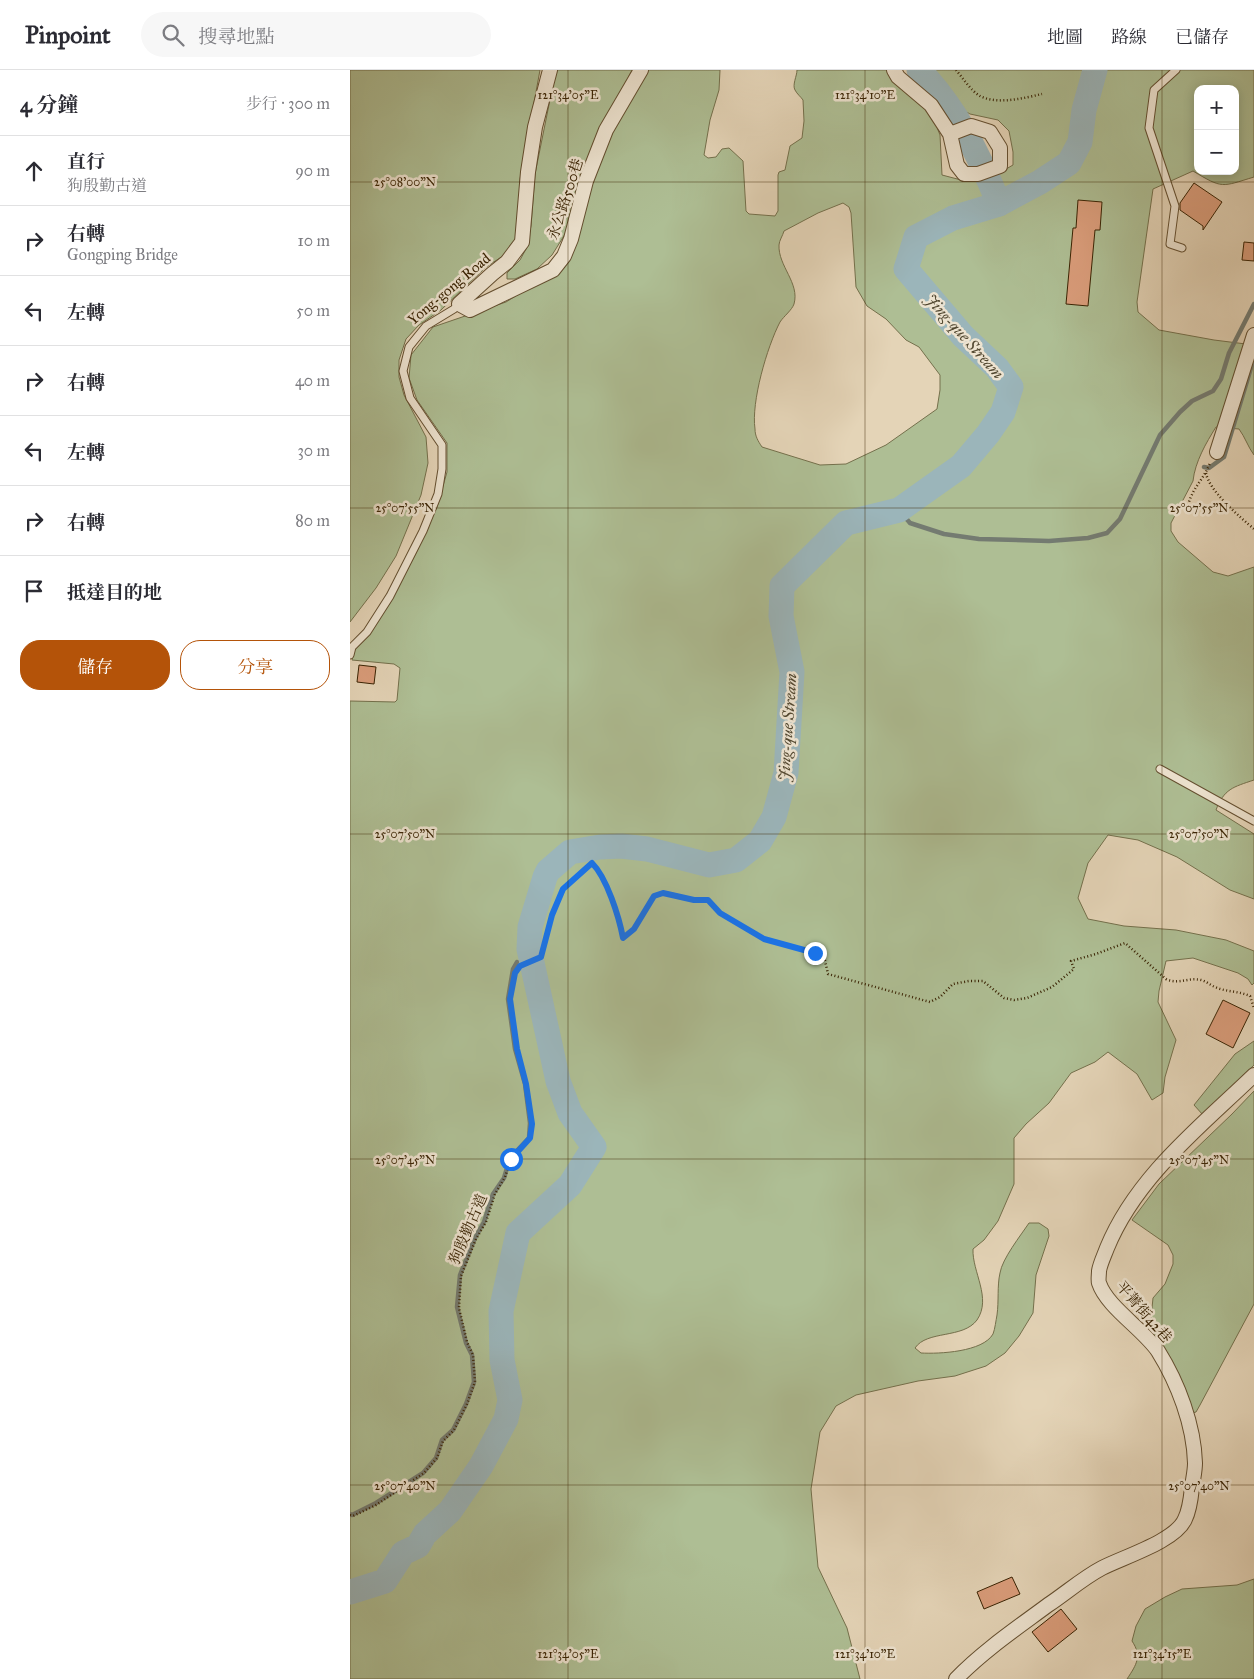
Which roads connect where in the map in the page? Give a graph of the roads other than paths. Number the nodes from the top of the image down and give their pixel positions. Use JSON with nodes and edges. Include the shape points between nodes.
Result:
{"nodes":[{"id":1,"x":550,"y":70,"type":"edge"},
{"id":2,"x":641,"y":70,"type":"edge"},
{"id":3,"x":894,"y":70,"type":"edge"},
{"id":4,"x":1176,"y":70,"type":"edge"},
{"id":5,"x":950,"y":134,"type":"junction"},
{"id":6,"x":1182,"y":248,"type":"dead end"},
{"id":7,"x":459,"y":304,"type":"junction"},
{"id":8,"x":1254,"y":335,"type":"edge"},
{"id":9,"x":1217,"y":452,"type":"dead end"},
{"id":10,"x":350,"y":655,"type":"edge"},
{"id":11,"x":1160,"y":769,"type":"dead end"},
{"id":12,"x":1254,"y":821,"type":"edge"},
{"id":13,"x":1254,"y":1075,"type":"edge"},
{"id":14,"x":956,"y":1679,"type":"edge"}],
"edges":[{"from":1,"to":7,"type":"street","name":"Yong-gong Road","via":[[535,127],[522,242],[506,262]]},
{"from":2,"to":7,"type":"street","name":"永公路500巷","via":[[606,130],[586,181],[564,256],[553,270],[470,310]]},
{"from":3,"to":5,"type":"street","via":[[931,105]]},
{"from":4,"to":6,"type":"lane","via":[[1154,90],[1149,128],[1175,206],[1170,244]]},
{"from":5,"to":5,"type":"street","via":[[971,126],[990,132],[1000,148],[1000,166],[985,172],[964,174],[956,164]]},
{"from":7,"to":10,"type":"lane","name":"Yong-gong Road","via":[[426,326],[408,347],[403,371],[410,398],[442,445],[438,494],[390,596],[367,632],[352,647]]},
{"from":8,"to":9,"type":"street"},
{"from":11,"to":12,"type":"lane"},
{"from":13,"to":14,"type":"street","name":"平菁街42巷","via":[[1177,1148],[1130,1202],[1099,1268],[1098,1282],[1105,1294],[1158,1351],[1183,1404],[1195,1463],[1185,1521],[1172,1535],[1100,1569],[991,1649]]}]}
